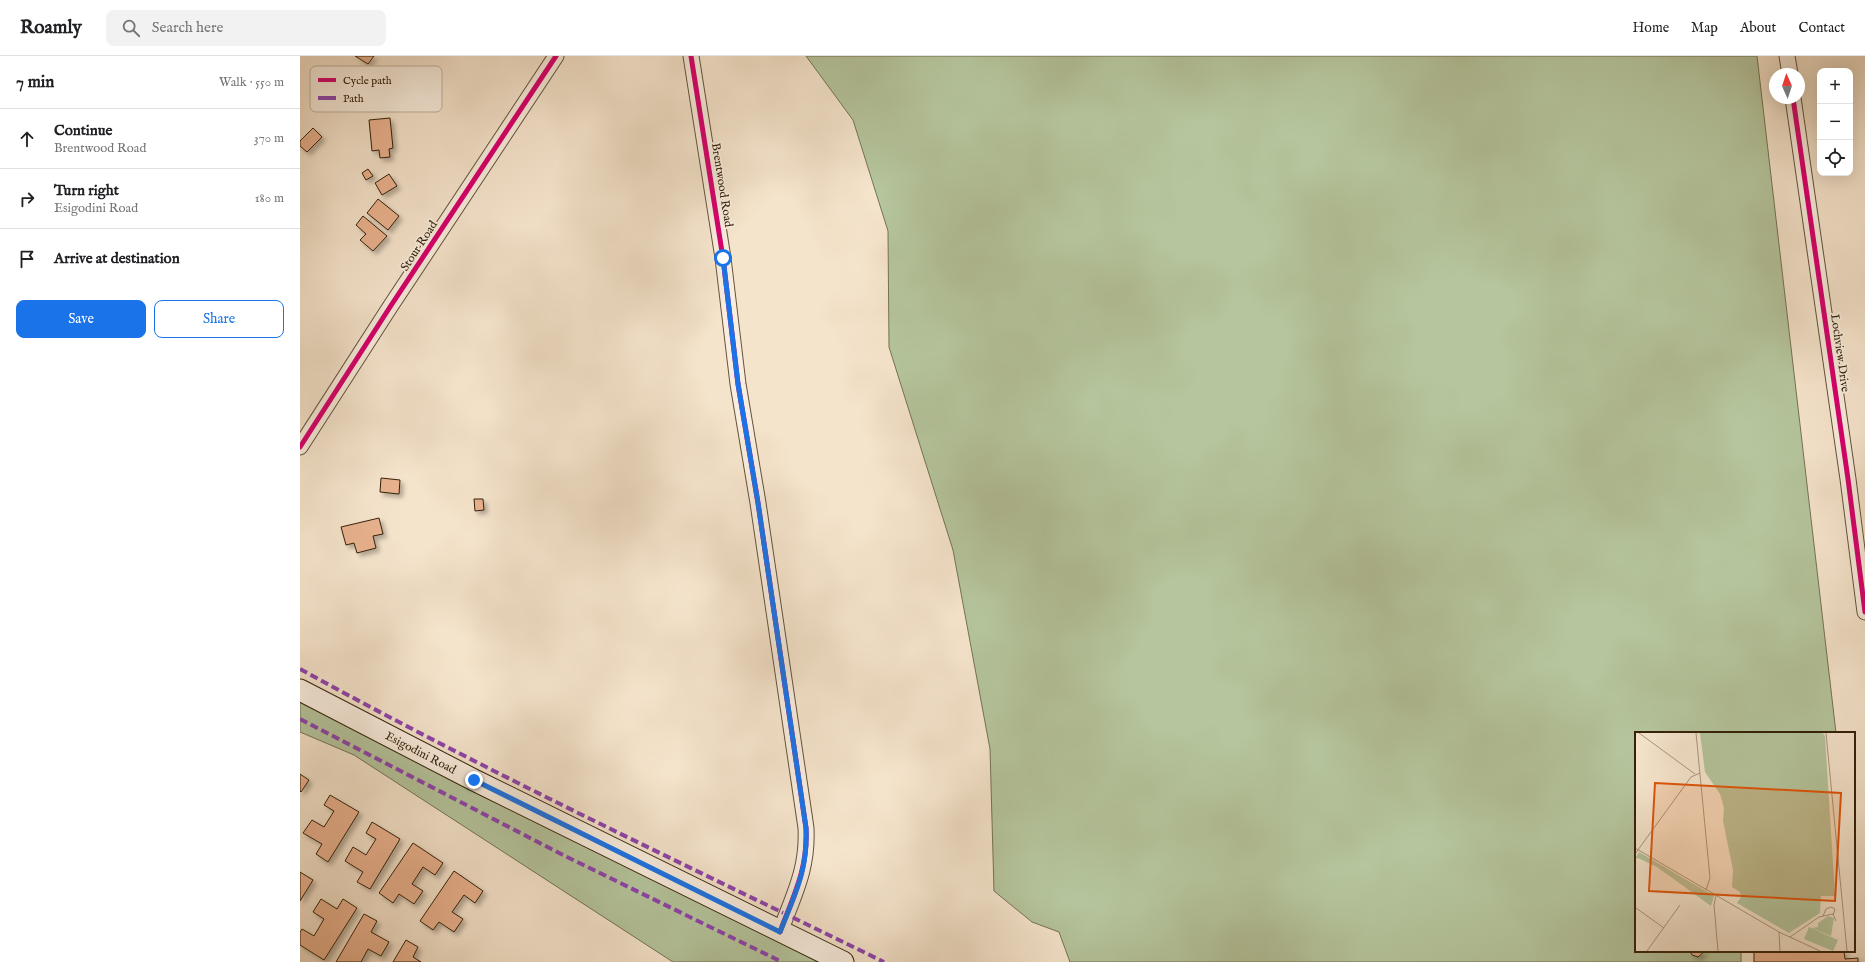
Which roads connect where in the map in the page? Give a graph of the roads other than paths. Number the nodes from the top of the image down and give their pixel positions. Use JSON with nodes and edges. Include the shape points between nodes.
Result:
{"nodes":[{"id":1,"x":556,"y":56,"type":"edge"},
{"id":2,"x":691,"y":56,"type":"edge"},
{"id":3,"x":1787,"y":56,"type":"edge"},
{"id":4,"x":1789,"y":68,"type":"edge"},
{"id":5,"x":1794,"y":104,"type":"edge"},
{"id":6,"x":300,"y":448,"type":"edge"},
{"id":7,"x":1865,"y":612,"type":"edge"},
{"id":8,"x":300,"y":690,"type":"edge"},
{"id":9,"x":780,"y":932,"type":"junction"},
{"id":10,"x":843,"y":962,"type":"edge"}],
"edges":[{"from":1,"to":6,"type":"street","name":"Stour Road"},
{"from":2,"to":9,"type":"street","name":"Brentwood Road","via":[[722,250],[738,384],[806,828],[804,870]]},
{"from":3,"to":4,"type":"street"},
{"from":5,"to":7,"type":"street","name":"Lochview Drive"},
{"from":8,"to":9,"type":"main road","name":"Esigodini Road","via":[[474,780]]},
{"from":9,"to":10,"type":"main road","name":"Esigodini Road"}]}
